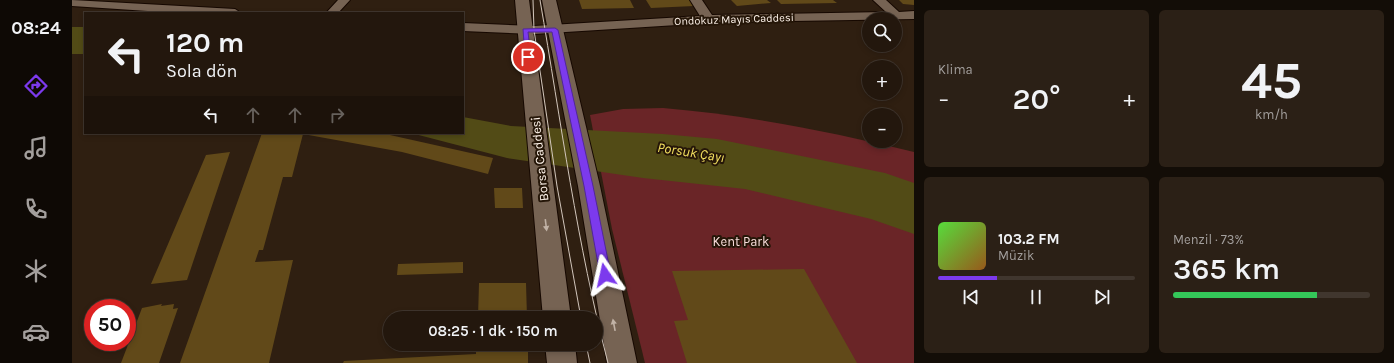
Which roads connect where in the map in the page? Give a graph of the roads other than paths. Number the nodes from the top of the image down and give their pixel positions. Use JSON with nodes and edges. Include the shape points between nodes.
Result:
{"nodes":[{"id":1,"x":344,"y":0,"type":"edge"},
{"id":2,"x":522,"y":0,"type":"edge"},
{"id":3,"x":550,"y":0,"type":"edge"},
{"id":4,"x":696,"y":0,"type":"edge"},
{"id":5,"x":879,"y":0,"type":"edge"},
{"id":6,"x":72,"y":3,"type":"edge"},
{"id":7,"x":219,"y":12,"type":"edge"},
{"id":8,"x":333,"y":12,"type":"edge"},
{"id":9,"x":893,"y":12,"type":"edge"},
{"id":10,"x":902,"y":15,"type":"edge"},
{"id":11,"x":914,"y":15,"type":"edge"},
{"id":12,"x":862,"y":16,"type":"edge"},
{"id":13,"x":708,"y":19,"type":"junction"},
{"id":14,"x":464,"y":27,"type":"edge"},
{"id":15,"x":555,"y":30,"type":"junction"},
{"id":16,"x":525,"y":31,"type":"junction"},
{"id":17,"x":556,"y":311,"type":"edge"},
{"id":18,"x":561,"y":351,"type":"edge"},
{"id":19,"x":562,"y":363,"type":"edge"},
{"id":20,"x":622,"y":363,"type":"edge"}],
"edges":[{"from":1,"to":8,"type":"street"},
{"from":2,"to":16,"type":"main road","name":"Borsa Caddesi"},
{"from":3,"to":15,"type":"main road"},
{"from":4,"to":13,"type":"street"},
{"from":5,"to":9,"type":"street"},
{"from":6,"to":7,"type":"street"},
{"from":10,"to":11,"type":"street","name":"Ondokuz Mayıs Caddesi"},
{"from":12,"to":13,"type":"street","name":"Ondokuz Mayıs Caddesi"},
{"from":13,"to":15,"type":"street","name":"Ondokuz Mayıs Caddesi"},
{"from":14,"to":16,"type":"street","name":"Ondokuz Mayıs Caddesi"},
{"from":15,"to":16,"type":"street","name":"Ondokuz Mayıs Caddesi"},
{"from":20,"to":15,"type":"main road","one_way":true,"via":[[589,186]]},
{"from":16,"to":17,"type":"main road","name":"Borsa Caddesi","one_way":true},
{"from":18,"to":19,"type":"main road"}]}
